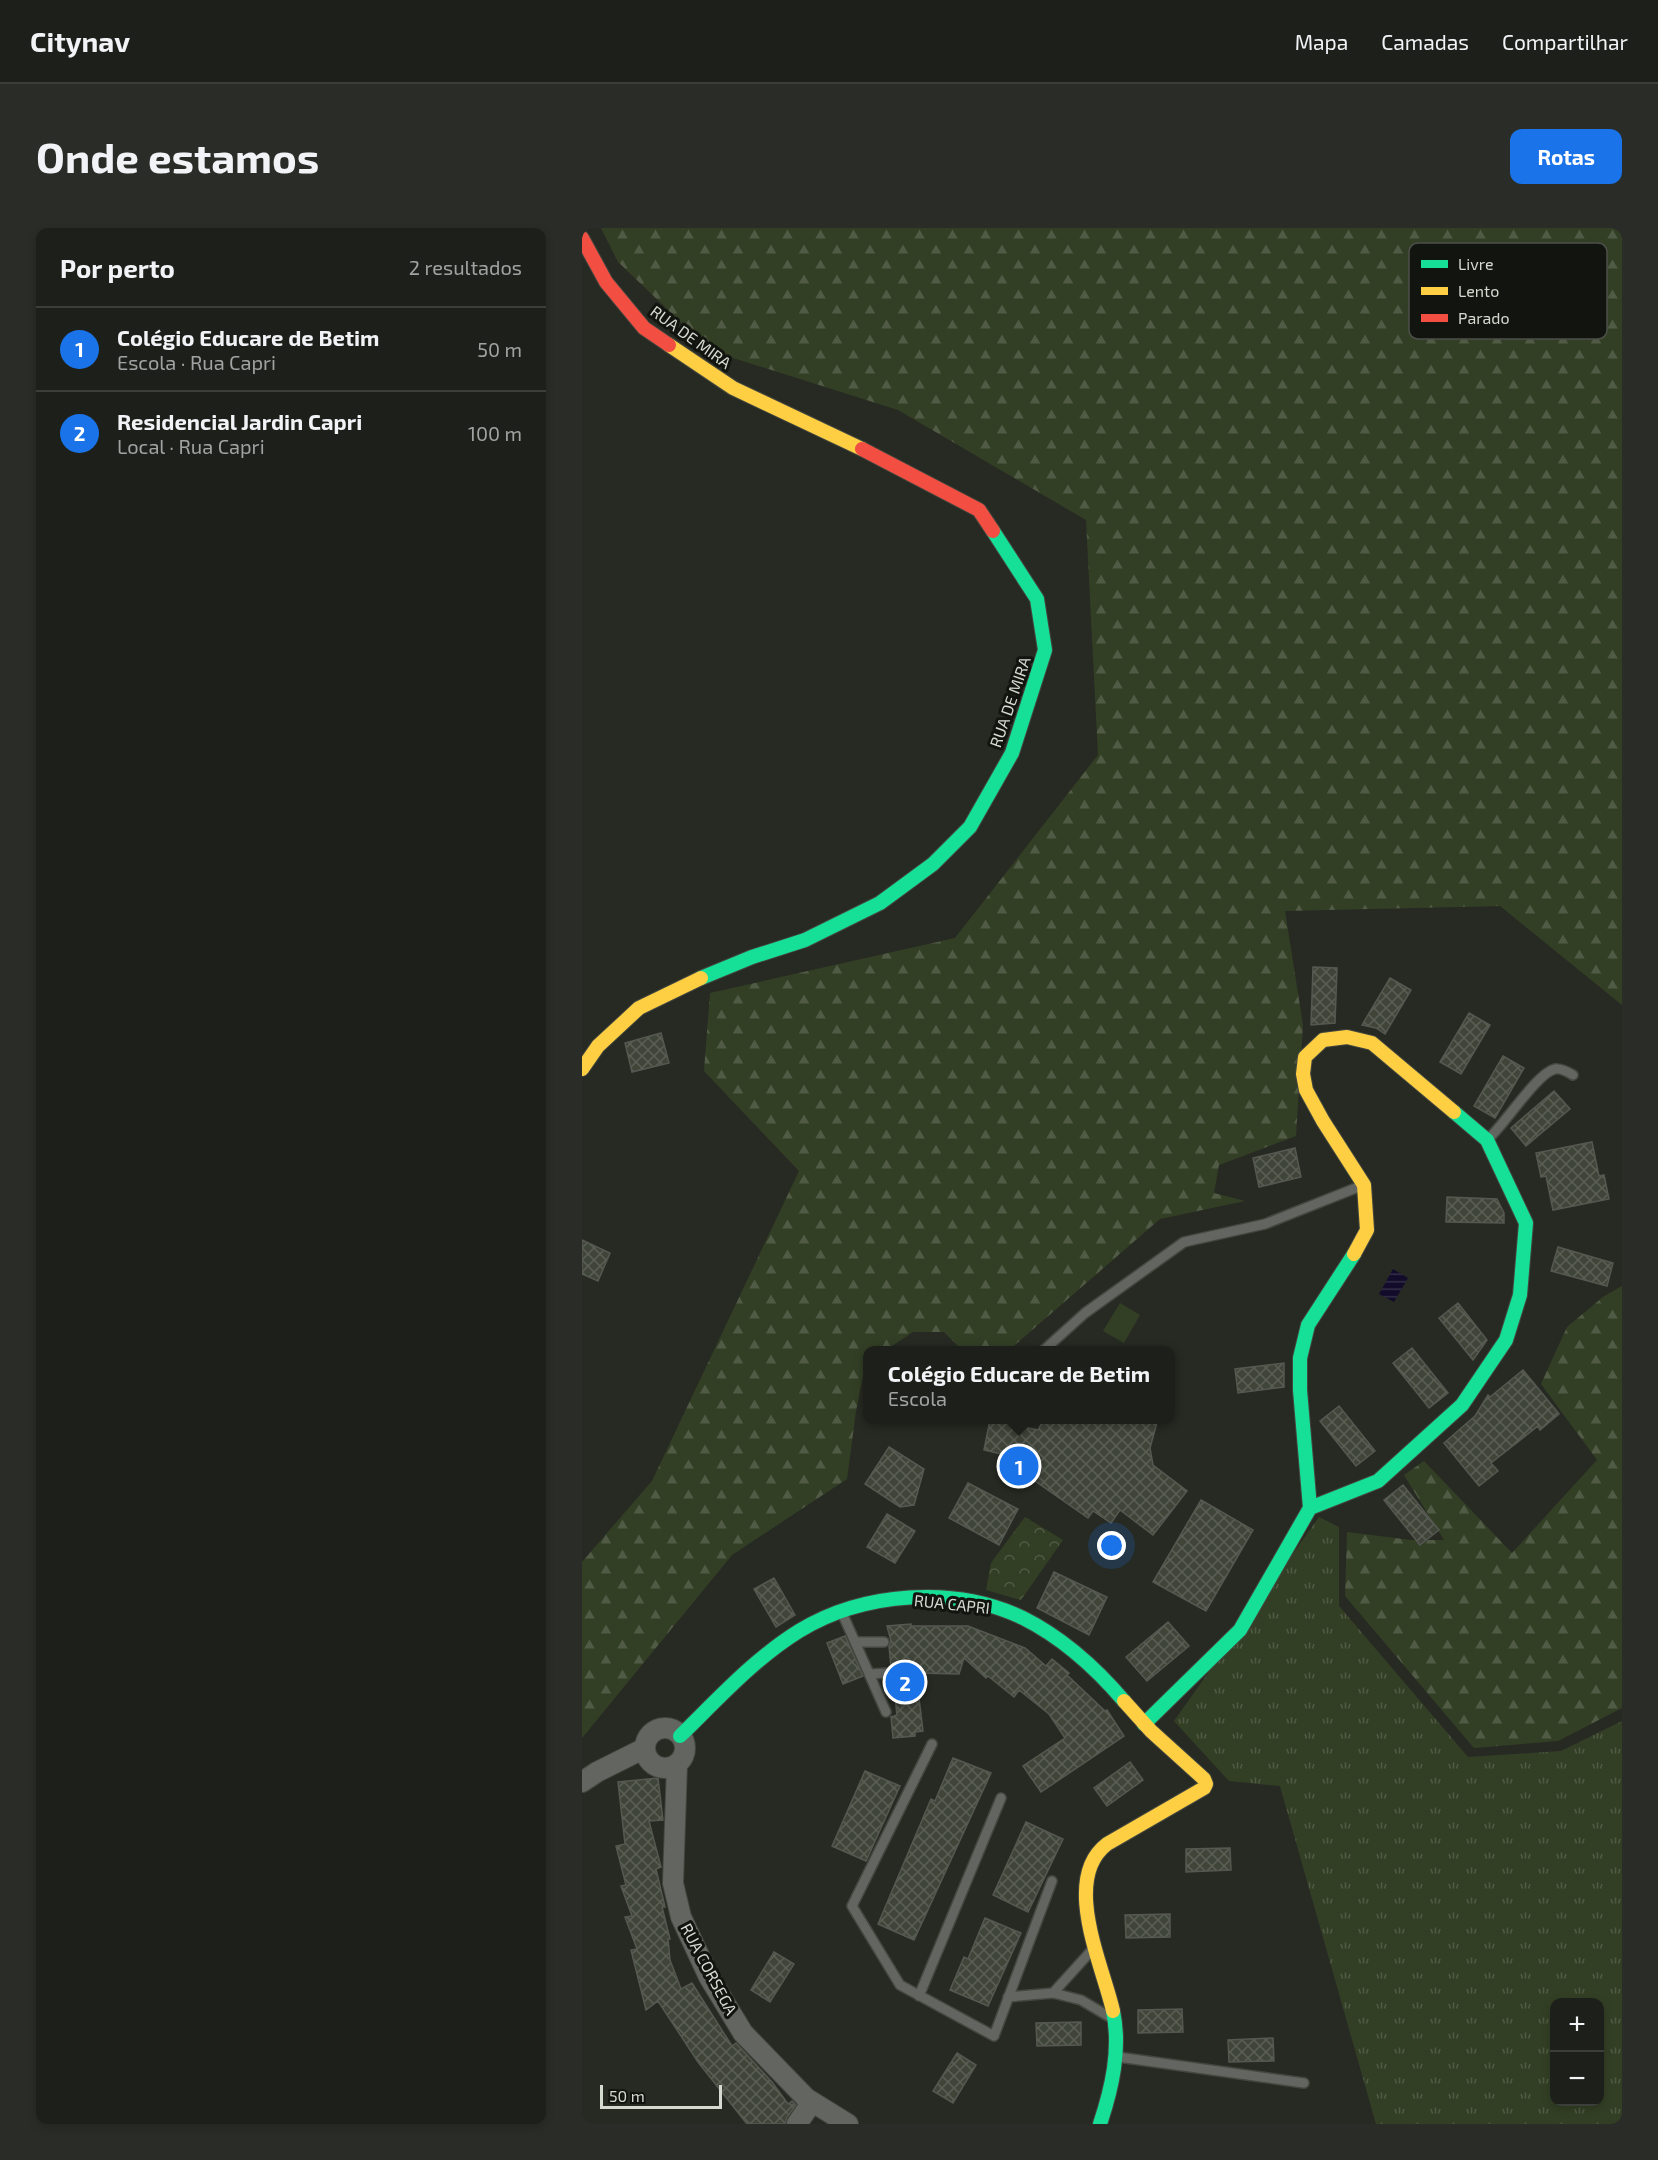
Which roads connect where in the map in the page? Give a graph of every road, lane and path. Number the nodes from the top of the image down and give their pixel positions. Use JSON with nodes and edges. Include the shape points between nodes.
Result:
{"nodes":[{"id":1,"x":583,"y":244,"type":"edge"},
{"id":2,"x":582,"y":1069,"type":"edge"},
{"id":3,"x":1573,"y":1075,"type":"dead end"},
{"id":4,"x":1487,"y":1140,"type":"junction"},
{"id":5,"x":1364,"y":1185,"type":"junction"},
{"id":6,"x":1048,"y":1346,"type":"edge"},
{"id":7,"x":1310,"y":1508,"type":"junction"},
{"id":8,"x":842,"y":1613,"type":"junction"},
{"id":9,"x":855,"y":1642,"type":"junction"},
{"id":10,"x":884,"y":1642,"type":"dead end"},
{"id":11,"x":888,"y":1672,"type":"dead end"},
{"id":12,"x":871,"y":1674,"type":"junction"},
{"id":13,"x":886,"y":1712,"type":"dead end"},
{"id":14,"x":1144,"y":1724,"type":"junction"},
{"id":15,"x":680,"y":1736,"type":"junction"},
{"id":16,"x":932,"y":1744,"type":"dead end"},
{"id":17,"x":645,"y":1748,"type":"junction"},
{"id":18,"x":677,"y":1764,"type":"junction"},
{"id":19,"x":582,"y":1782,"type":"edge"},
{"id":20,"x":1001,"y":1798,"type":"dead end"},
{"id":21,"x":1052,"y":1881,"type":"dead end"},
{"id":22,"x":1096,"y":1946,"type":"junction"},
{"id":23,"x":1053,"y":1993,"type":"junction"},
{"id":24,"x":919,"y":1996,"type":"junction"},
{"id":25,"x":1008,"y":1997,"type":"junction"},
{"id":26,"x":1115,"y":2021,"type":"junction"},
{"id":27,"x":1116,"y":2056,"type":"junction"},
{"id":28,"x":1304,"y":2083,"type":"dead end"},
{"id":29,"x":812,"y":2102,"type":"junction"},
{"id":30,"x":797,"y":2124,"type":"edge"},
{"id":31,"x":848,"y":2124,"type":"edge"},
{"id":32,"x":1100,"y":2124,"type":"edge"}],
"edges":[{"from":1,"to":2,"type":"street","name":"RUA DE MIRA","via":[[606,282],[644,328],[733,388],[890,462],[980,510],[1037,599],[1045,650],[1012,753],[970,827],[933,864],[880,903],[805,940],[752,957],[639,1008],[598,1046]]},
{"from":3,"to":4,"type":"lane","via":[[1553,1069],[1538,1080]]},
{"from":4,"to":5,"type":"street","via":[[1372,1043],[1347,1037],[1323,1040],[1305,1057],[1302,1074],[1306,1090]]},
{"from":4,"to":7,"type":"street","via":[[1526,1223],[1520,1295],[1506,1340],[1462,1405],[1378,1481]]},
{"from":5,"to":6,"type":"lane","via":[[1265,1224],[1184,1242],[1085,1313]]},
{"from":5,"to":7,"type":"street","via":[[1367,1230],[1308,1325],[1300,1358]]},
{"from":7,"to":14,"type":"street","via":[[1240,1630]]},
{"from":8,"to":9,"type":"lane"},
{"from":8,"to":14,"type":"street","name":"RUA CAPRI","via":[[892,1599],[933,1598],[1000,1609],[1054,1636],[1085,1660]]},
{"from":8,"to":15,"type":"street","name":"RUA CAPRI","via":[[801,1629],[774,1648]]},
{"from":9,"to":10,"type":"lane"},
{"from":9,"to":12,"type":"lane"},
{"from":11,"to":12,"type":"lane"},
{"from":12,"to":13,"type":"lane"},
{"from":14,"to":22,"type":"street","name":"RUA CAPRI","via":[[1206,1784],[1102,1848],[1091,1865],[1086,1886]]},
{"from":15,"to":17,"type":"street","via":[[667,1729],[656,1731]]},
{"from":15,"to":18,"type":"street","via":[[685,1747]]},
{"from":16,"to":24,"type":"lane","via":[[852,1906],[900,1985]]},
{"from":17,"to":18,"type":"street","via":[[655,1766]]},
{"from":17,"to":19,"type":"street"},
{"from":18,"to":29,"type":"street","name":"RUA CORSEGA","via":[[673,1883],[681,1917],[709,1977],[743,2033]]},
{"from":20,"to":24,"type":"lane"},
{"from":21,"to":25,"type":"lane"},
{"from":22,"to":23,"type":"lane"},
{"from":22,"to":26,"type":"street"},
{"from":23,"to":25,"type":"lane"},
{"from":23,"to":26,"type":"lane","via":[[1081,2000]]},
{"from":24,"to":25,"type":"lane","via":[[994,2036]]},
{"from":26,"to":27,"type":"street"},
{"from":27,"to":28,"type":"lane"},
{"from":27,"to":32,"type":"street","via":[[1110,2097]]},
{"from":29,"to":30,"type":"street"},
{"from":29,"to":31,"type":"street","name":"RUA CORSEGA"}]}
